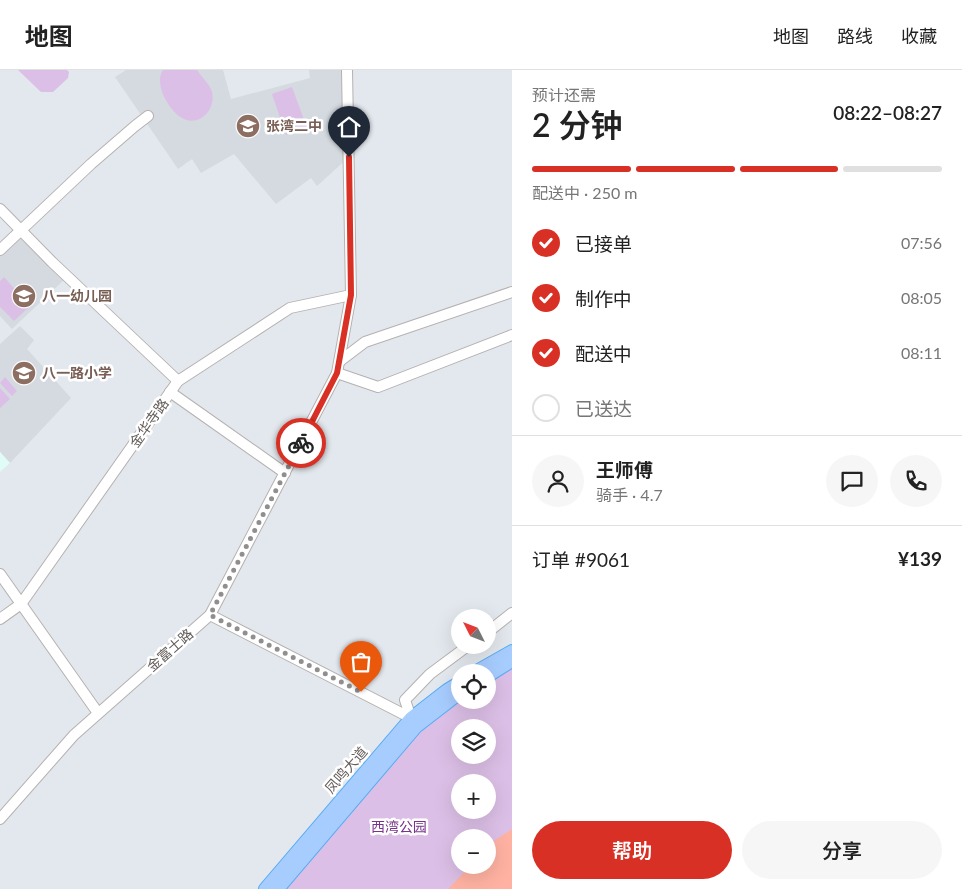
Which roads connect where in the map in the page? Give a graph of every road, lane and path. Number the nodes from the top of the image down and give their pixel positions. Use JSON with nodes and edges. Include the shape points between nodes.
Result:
{"nodes":[{"id":1,"x":347,"y":70,"type":"edge"},
{"id":2,"x":148,"y":116,"type":"dead end"},
{"id":3,"x":0,"y":209,"type":"edge"},
{"id":4,"x":21,"y":231,"type":"junction"},
{"id":5,"x":0,"y":250,"type":"edge"},
{"id":6,"x":512,"y":292,"type":"edge"},
{"id":7,"x":351,"y":295,"type":"junction"},
{"id":8,"x":512,"y":335,"type":"edge"},
{"id":9,"x":340,"y":361,"type":"junction"},
{"id":10,"x":337,"y":373,"type":"junction"},
{"id":11,"x":178,"y":381,"type":"junction"},
{"id":12,"x":170,"y":392,"type":"junction"},
{"id":13,"x":285,"y":473,"type":"junction"},
{"id":14,"x":0,"y":574,"type":"edge"},
{"id":15,"x":21,"y":604,"type":"junction"},
{"id":16,"x":512,"y":614,"type":"edge"},
{"id":17,"x":210,"y":615,"type":"junction"},
{"id":18,"x":0,"y":618,"type":"edge"},
{"id":19,"x":496,"y":626,"type":"edge"},
{"id":20,"x":512,"y":651,"type":"edge"},
{"id":21,"x":458,"y":654,"type":"edge"},
{"id":22,"x":512,"y":661,"type":"edge"},
{"id":23,"x":489,"y":664,"type":"edge"},
{"id":24,"x":496,"y":671,"type":"edge"},
{"id":25,"x":451,"y":688,"type":"edge"},
{"id":26,"x":451,"y":700,"type":"edge"},
{"id":27,"x":98,"y":713,"type":"junction"},
{"id":28,"x":411,"y":718,"type":"junction"},
{"id":29,"x":0,"y":819,"type":"edge"},
{"id":30,"x":264,"y":889,"type":"edge"},
{"id":31,"x":278,"y":889,"type":"edge"}],
"edges":[{"from":1,"to":7,"type":"street","name":"金富士路"},
{"from":2,"to":4,"type":"street"},
{"from":3,"to":4,"type":"street"},
{"from":4,"to":5,"type":"street"},
{"from":4,"to":11,"type":"street"},
{"from":6,"to":9,"type":"street","via":[[365,342]]},
{"from":7,"to":9,"type":"street","name":"金富士路"},
{"from":7,"to":11,"type":"street","name":"金华寺路","via":[[290,308]]},
{"from":8,"to":10,"type":"street","via":[[378,387]]},
{"from":9,"to":10,"type":"street","name":"金富士路"},
{"from":10,"to":13,"type":"street","name":"金富士路"},
{"from":11,"to":12,"type":"street","name":"金华寺路"},
{"from":12,"to":13,"type":"street"},
{"from":12,"to":15,"type":"street","name":"金华寺路"},
{"from":13,"to":17,"type":"street","name":"金富士路"},
{"from":14,"to":15,"type":"street"},
{"from":15,"to":18,"type":"street","name":"金华寺路"},
{"from":15,"to":27,"type":"street"},
{"from":16,"to":19,"type":"street"},
{"from":17,"to":27,"type":"street","name":"金富士路"},
{"from":17,"to":28,"type":"street"},
{"from":20,"to":23,"type":"main road"},
{"from":21,"to":28,"type":"street","via":[[430,674],[405,700]]},
{"from":22,"to":24,"type":"main road"},
{"from":25,"to":28,"type":"main road","name":"凤鸣大道"},
{"from":26,"to":31,"type":"main road","name":"凤鸣大道","via":[[416,727]]},
{"from":27,"to":29,"type":"street","name":"金富士路","via":[[74,735]]},
{"from":28,"to":30,"type":"main road","name":"凤鸣大道"}]}
